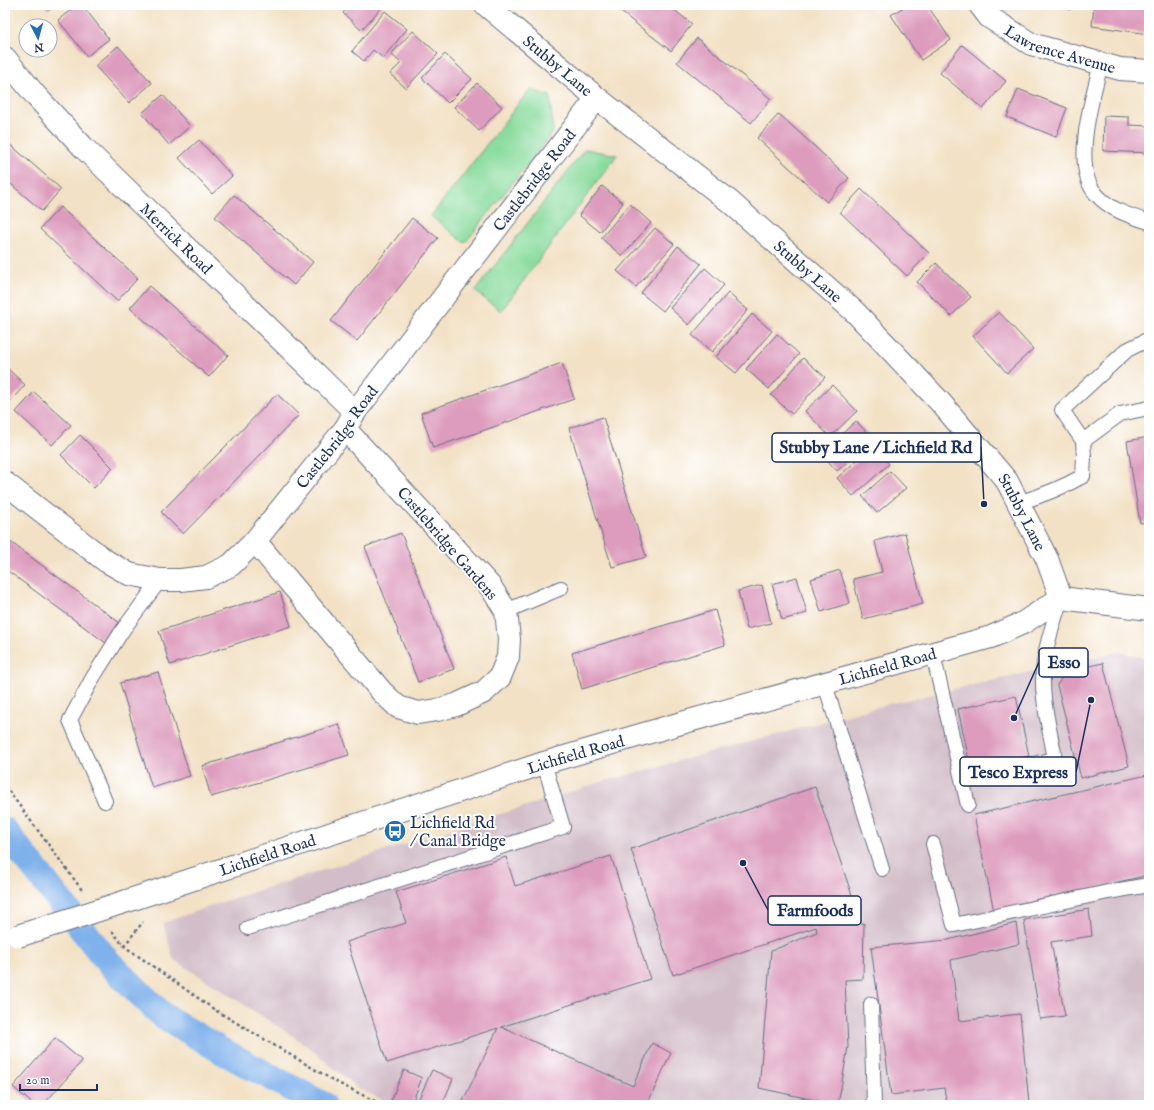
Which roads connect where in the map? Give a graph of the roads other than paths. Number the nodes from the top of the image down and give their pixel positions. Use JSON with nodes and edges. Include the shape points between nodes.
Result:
{"nodes":[{"id":1,"x":486,"y":5,"type":"edge"},
{"id":2,"x":980,"y":5,"type":"edge"},
{"id":3,"x":5,"y":58,"type":"edge"},
{"id":4,"x":1101,"y":64,"type":"junction"},
{"id":5,"x":1149,"y":71,"type":"edge"},
{"id":6,"x":597,"y":98,"type":"junction"},
{"id":7,"x":1149,"y":222,"type":"edge"},
{"id":8,"x":1149,"y":339,"type":"edge"},
{"id":9,"x":1149,"y":408,"type":"edge"},
{"id":10,"x":350,"y":420,"type":"junction"},
{"id":11,"x":1083,"y":441,"type":"junction"},
{"id":12,"x":5,"y":483,"type":"edge"},
{"id":13,"x":1018,"y":503,"type":"junction"},
{"id":14,"x":255,"y":541,"type":"junction"},
{"id":15,"x":160,"y":580,"type":"junction"},
{"id":16,"x":561,"y":588,"type":"dead end"},
{"id":17,"x":1061,"y":598,"type":"junction"},
{"id":18,"x":1149,"y":609,"type":"edge"},
{"id":19,"x":506,"y":611,"type":"junction"},
{"id":20,"x":933,"y":654,"type":"junction"},
{"id":21,"x":825,"y":684,"type":"junction"},
{"id":22,"x":544,"y":763,"type":"junction"},
{"id":23,"x":963,"y":780,"type":"junction"},
{"id":24,"x":106,"y":801,"type":"dead end"},
{"id":25,"x":968,"y":804,"type":"dead end"},
{"id":26,"x":933,"y":844,"type":"dead end"},
{"id":27,"x":882,"y":869,"type":"dead end"},
{"id":28,"x":1149,"y":885,"type":"edge"},
{"id":29,"x":248,"y":928,"type":"dead end"},
{"id":30,"x":12,"y":938,"type":"edge"},
{"id":31,"x":871,"y":1004,"type":"dead end"},
{"id":32,"x":874,"y":1105,"type":"edge"}],
"edges":[{"from":1,"to":6,"type":"street","name":"Stubby Lane"},
{"from":2,"to":4,"type":"street","name":"Lawrence Avenue","via":[[990,17],[1031,44]]},
{"from":3,"to":10,"type":"street","name":"Merrick Road","via":[[84,148]]},
{"from":4,"to":5,"type":"street","name":"Lawrence Avenue","via":[[1120,69]]},
{"from":4,"to":7,"type":"lane","via":[[1086,129],[1085,164],[1089,182],[1095,193],[1109,206]]},
{"from":6,"to":10,"type":"street","name":"Castlebridge Road"},
{"from":6,"to":13,"type":"street","name":"Stubby Lane","via":[[729,201],[855,312],[941,403],[1007,481]]},
{"from":8,"to":11,"type":"lane","via":[[1127,350],[1062,410]]},
{"from":9,"to":11,"type":"lane","via":[[1120,414]]},
{"from":10,"to":14,"type":"street","name":"Castlebridge Road"},
{"from":10,"to":19,"type":"street","name":"Castlebridge Gardens","via":[[490,586]]},
{"from":11,"to":13,"type":"lane","via":[[1083,476]]},
{"from":12,"to":15,"type":"street","name":"Castlebridge Road","via":[[106,561],[129,574]]},
{"from":13,"to":17,"type":"street","name":"Stubby Lane","via":[[1047,559]]},
{"from":14,"to":15,"type":"street","name":"Castlebridge Road","via":[[231,565],[206,577]]},
{"from":14,"to":19,"type":"street","name":"Castlebridge Gardens","via":[[382,692],[398,707],[418,713],[456,705],[484,692],[500,677],[508,657]]},
{"from":15,"to":24,"type":"lane","via":[[122,631],[70,720]]},
{"from":16,"to":19,"type":"lane"},
{"from":17,"to":18,"type":"street"},
{"from":17,"to":20,"type":"street","name":"Lichfield Road","via":[[1023,623],[991,637]]},
{"from":17,"to":23,"type":"lane","via":[[1044,659],[1043,682],[1055,759]]},
{"from":20,"to":21,"type":"street","name":"Lichfield Road"},
{"from":20,"to":23,"type":"lane"},
{"from":21,"to":22,"type":"street","name":"Lichfield Road"},
{"from":21,"to":27,"type":"lane"},
{"from":22,"to":29,"type":"lane","via":[[564,827]]},
{"from":22,"to":30,"type":"street","name":"Lichfield Road","bridge":true},
{"from":23,"to":25,"type":"lane"},
{"from":26,"to":28,"type":"lane","via":[[954,925],[1100,893]]},
{"from":31,"to":32,"type":"lane"}]}
